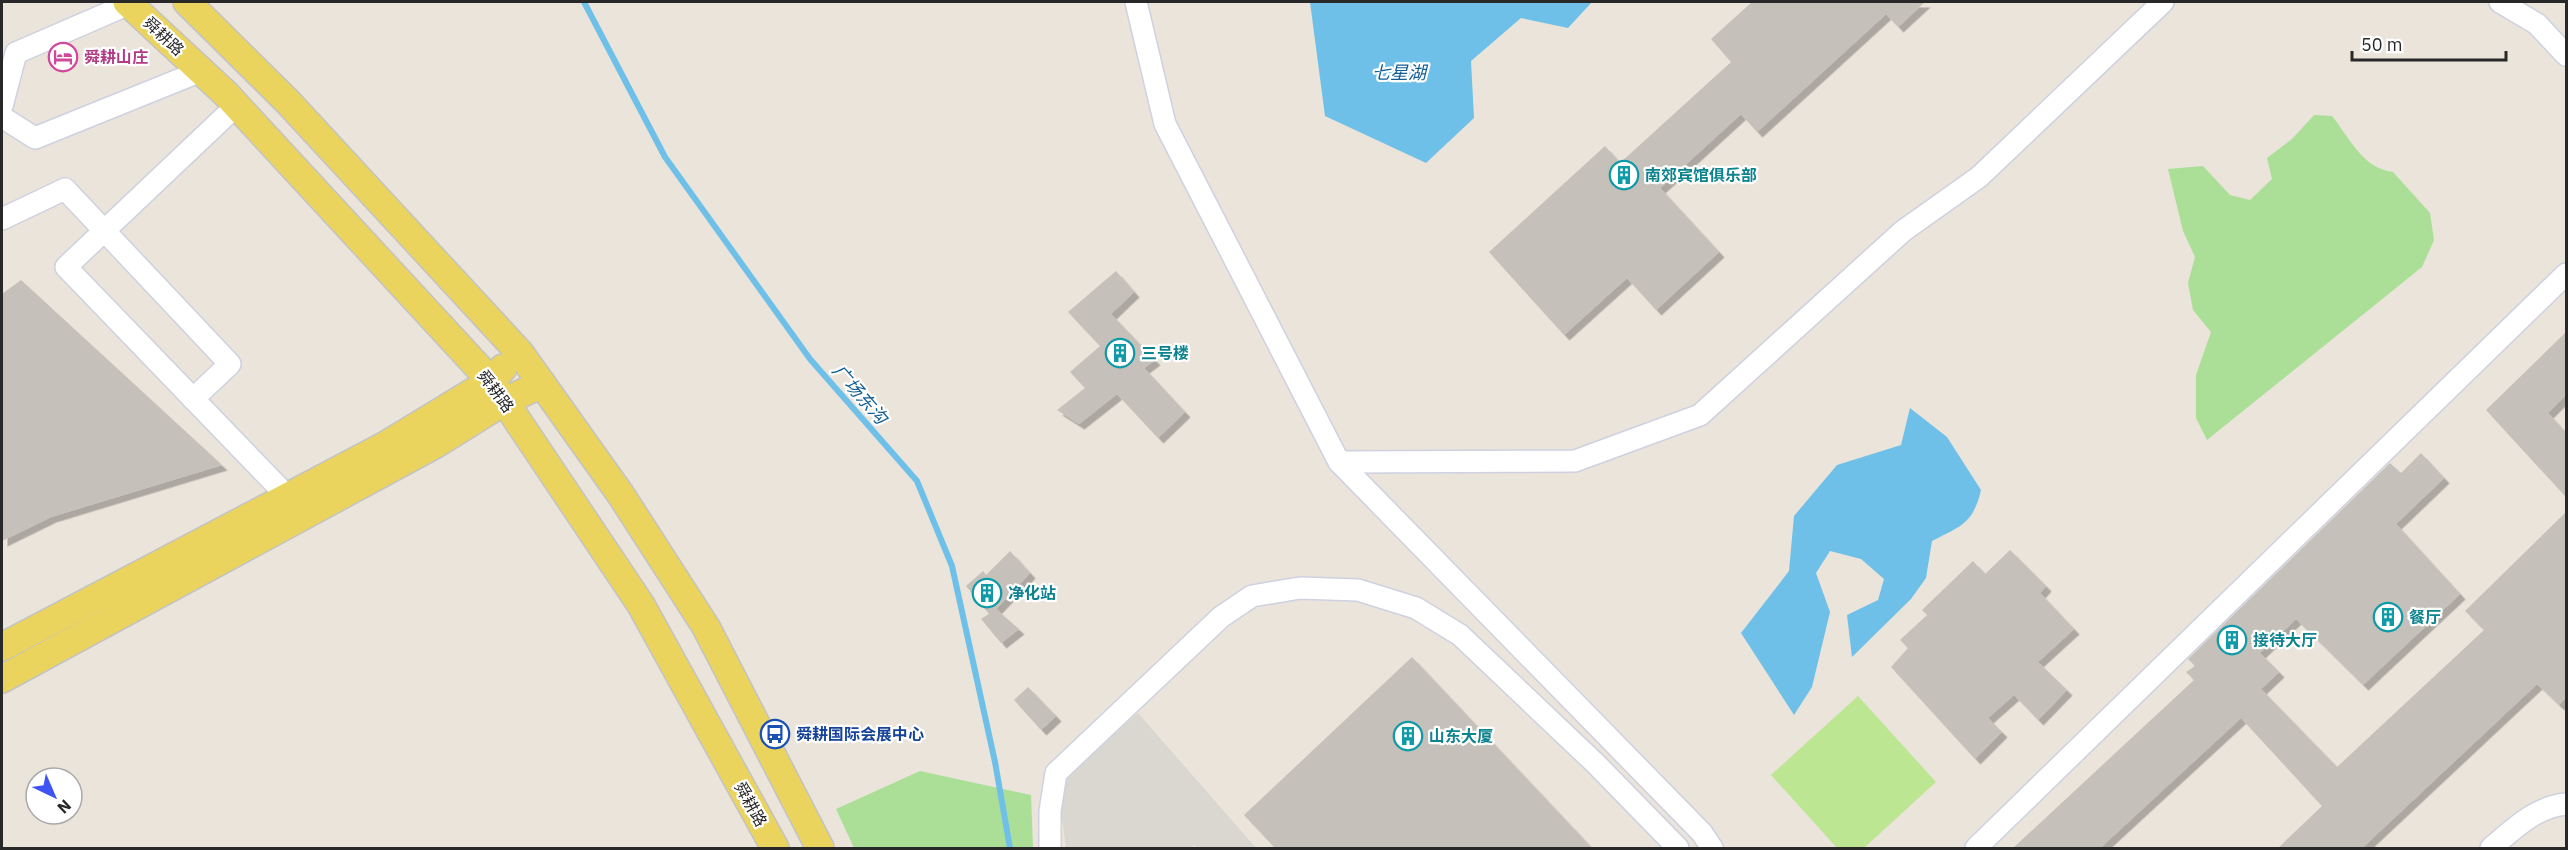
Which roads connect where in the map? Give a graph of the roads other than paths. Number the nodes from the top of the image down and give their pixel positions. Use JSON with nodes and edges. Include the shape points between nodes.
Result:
{"nodes":[{"id":1,"x":187,"y":2,"type":"edge"},
{"id":2,"x":1136,"y":2,"type":"edge"},
{"id":3,"x":2163,"y":2,"type":"edge"},
{"id":4,"x":2500,"y":2,"type":"edge"},
{"id":5,"x":128,"y":3,"type":"edge"},
{"id":6,"x":2566,"y":55,"type":"edge"},
{"id":7,"x":201,"y":71,"type":"junction"},
{"id":8,"x":2,"y":106,"type":"edge"},
{"id":9,"x":236,"y":106,"type":"junction"},
{"id":10,"x":2,"y":117,"type":"edge"},
{"id":11,"x":2,"y":219,"type":"edge"},
{"id":12,"x":105,"y":231,"type":"junction"},
{"id":13,"x":2566,"y":274,"type":"edge"},
{"id":14,"x":520,"y":353,"type":"junction"},
{"id":15,"x":542,"y":384,"type":"junction"},
{"id":16,"x":498,"y":391,"type":"junction"},
{"id":17,"x":194,"y":399,"type":"junction"},
{"id":18,"x":1339,"y":462,"type":"junction"},
{"id":19,"x":288,"y":497,"type":"junction"},
{"id":20,"x":2,"y":647,"type":"edge"},
{"id":21,"x":2,"y":679,"type":"edge"},
{"id":22,"x":2566,"y":804,"type":"edge"},
{"id":23,"x":775,"y":849,"type":"edge"},
{"id":24,"x":820,"y":849,"type":"edge"},
{"id":25,"x":1050,"y":849,"type":"edge"},
{"id":26,"x":1678,"y":849,"type":"edge"},
{"id":27,"x":1712,"y":849,"type":"edge"},
{"id":28,"x":1976,"y":849,"type":"edge"},
{"id":29,"x":2491,"y":849,"type":"edge"}],
"edges":[{"from":1,"to":14,"type":"main road","via":[[288,102]]},
{"from":2,"to":18,"type":"street","via":[[1166,124]]},
{"from":3,"to":18,"type":"street","via":[[1979,177],[1903,231],[1700,415],[1575,461]]},
{"from":4,"to":6,"type":"street","via":[[2537,24]]},
{"from":5,"to":7,"type":"main road","name":"舜耕路"},
{"from":5,"to":8,"type":"street","via":[[15,53]]},
{"from":7,"to":9,"type":"main road","name":"舜耕路"},
{"from":7,"to":10,"type":"street","via":[[35,138]]},
{"from":9,"to":12,"type":"street"},
{"from":9,"to":16,"type":"main road","name":"舜耕路"},
{"from":11,"to":12,"type":"street","via":[[65,189]]},
{"from":12,"to":17,"type":"street","via":[[230,364]]},
{"from":12,"to":17,"type":"street","via":[[66,267]]},
{"from":13,"to":28,"type":"street"},
{"from":14,"to":15,"type":"main road"},
{"from":14,"to":16,"type":"main road"},
{"from":15,"to":16,"type":"main road"},
{"from":15,"to":24,"type":"main road","via":[[621,495],[706,627]]},
{"from":16,"to":19,"type":"main road"},
{"from":16,"to":21,"type":"main road","via":[[436,444]]},
{"from":16,"to":23,"type":"main road","name":"舜耕路","via":[[641,605]]},
{"from":17,"to":19,"type":"street"},
{"from":18,"to":27,"type":"street","via":[[1702,833]]},
{"from":19,"to":20,"type":"main road"},
{"from":22,"to":29,"type":"street","via":[[2526,819]]},
{"from":25,"to":26,"type":"street","via":[[1056,772],[1221,617],[1252,596],[1300,588],[1358,590],[1387,597],[1416,608],[1460,635],[1595,763]]}]}
